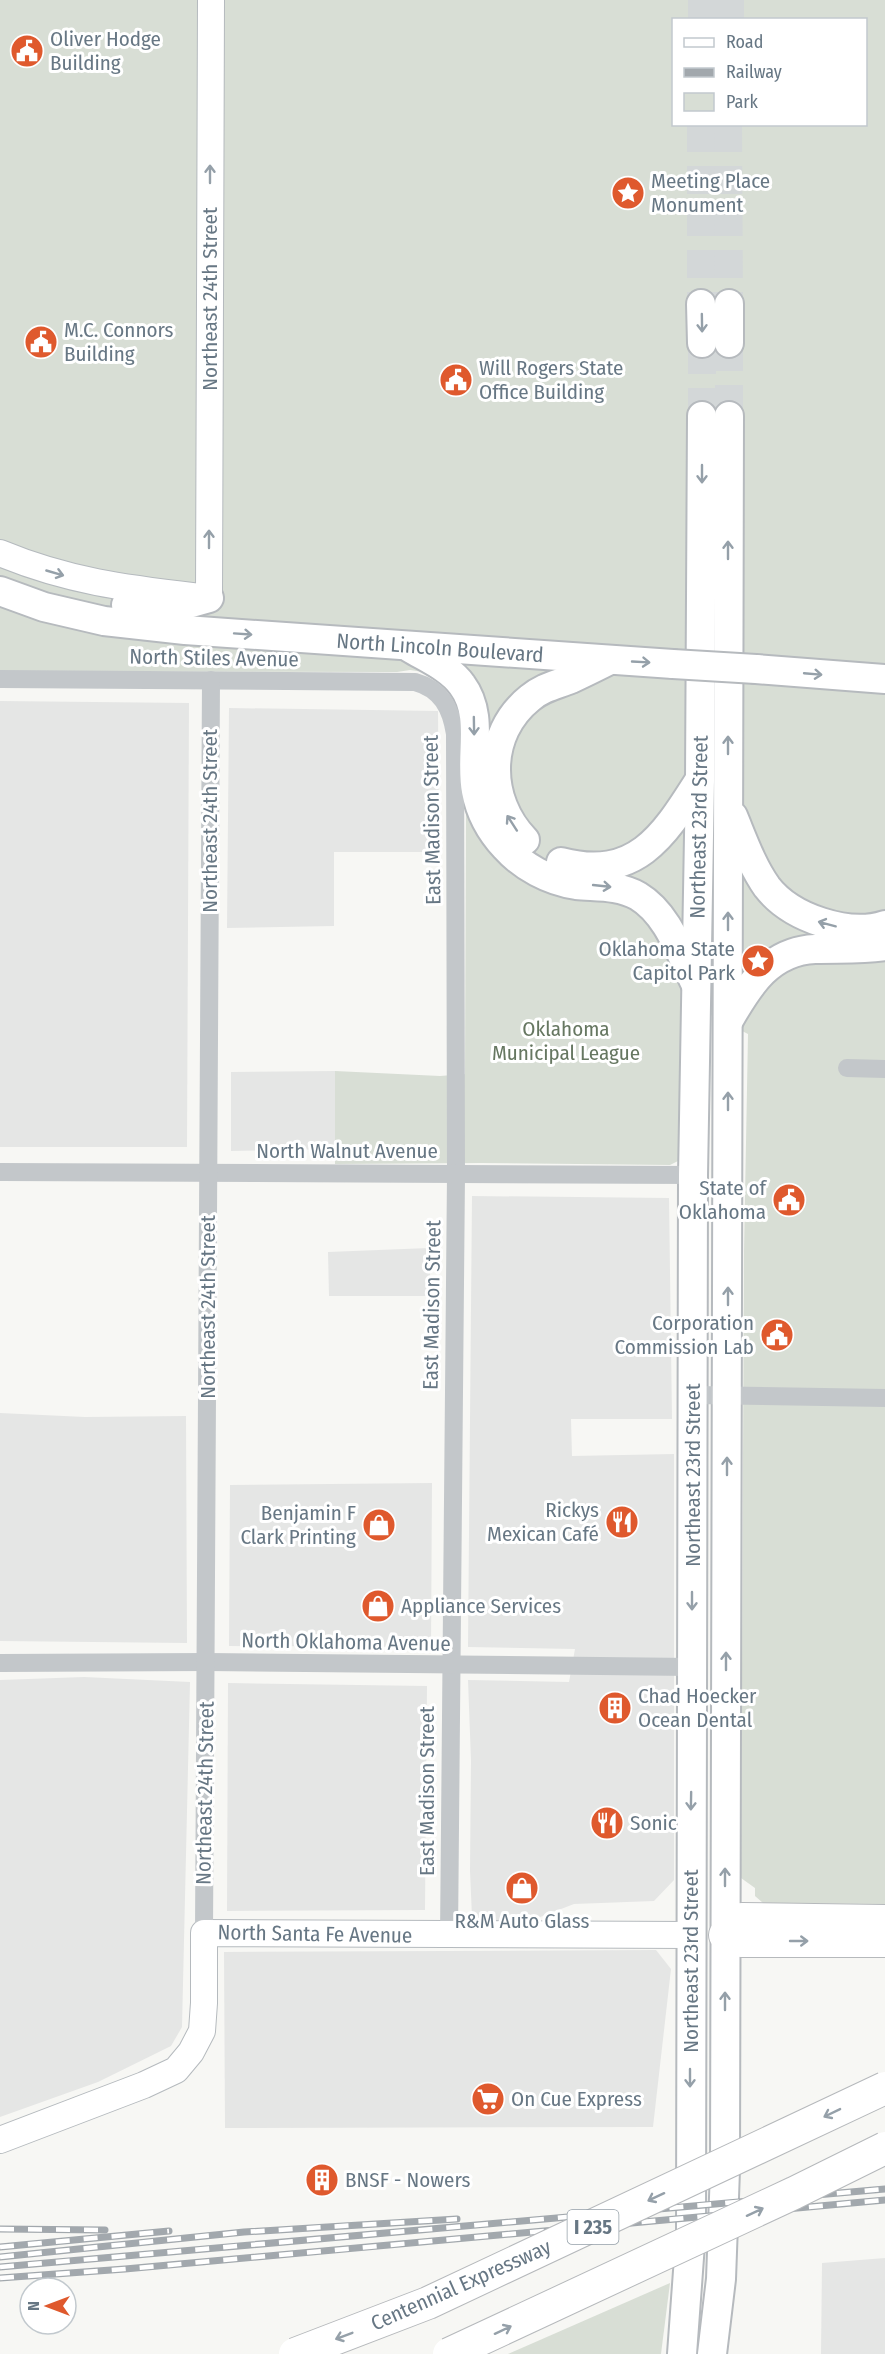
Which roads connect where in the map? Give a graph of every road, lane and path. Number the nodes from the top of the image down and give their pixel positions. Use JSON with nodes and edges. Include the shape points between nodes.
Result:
{"nodes":[{"id":1,"x":211,"y":0,"type":"edge"},
{"id":2,"x":715,"y":304,"type":"tunnel mouth"},
{"id":3,"x":715,"y":343,"type":"tunnel mouth"},
{"id":4,"x":0,"y":553,"type":"edge"},
{"id":5,"x":0,"y":589,"type":"edge"},
{"id":6,"x":209,"y":597,"type":"junction"},
{"id":7,"x":406,"y":645,"type":"junction"},
{"id":8,"x":610,"y":660,"type":"junction"},
{"id":9,"x":0,"y":679,"type":"edge"},
{"id":10,"x":211,"y":680,"type":"junction"},
{"id":11,"x":880,"y":681,"type":"edge"},
{"id":12,"x":426,"y":685,"type":"joint"},
{"id":13,"x":700,"y":779,"type":"junction"},
{"id":14,"x":728,"y":803,"type":"junction"},
{"id":15,"x":885,"y":925,"type":"edge"},
{"id":16,"x":885,"y":946,"type":"edge"},
{"id":17,"x":697,"y":987,"type":"junction"},
{"id":18,"x":728,"y":1022,"type":"junction"},
{"id":19,"x":847,"y":1068,"type":"dead end"},
{"id":20,"x":885,"y":1069,"type":"edge"},
{"id":21,"x":0,"y":1172,"type":"edge"},
{"id":22,"x":209,"y":1173,"type":"junction"},
{"id":23,"x":456,"y":1174,"type":"junction"},
{"id":24,"x":693,"y":1175,"type":"junction"},
{"id":25,"x":693,"y":1395,"type":"junction"},
{"id":26,"x":728,"y":1397,"type":"junction"},
{"id":27,"x":885,"y":1398,"type":"edge"},
{"id":28,"x":207,"y":1662,"type":"junction"},
{"id":29,"x":0,"y":1663,"type":"edge"},
{"id":30,"x":450,"y":1666,"type":"junction"},
{"id":31,"x":692,"y":1667,"type":"junction"},
{"id":32,"x":885,"y":1921,"type":"edge"},
{"id":33,"x":204,"y":1933,"type":"junction"},
{"id":34,"x":690,"y":1935,"type":"junction"},
{"id":35,"x":725,"y":1935,"type":"junction"},
{"id":36,"x":449,"y":1936,"type":"junction"},
{"id":37,"x":885,"y":1941,"type":"edge"},
{"id":38,"x":885,"y":2088,"type":"edge"},
{"id":39,"x":0,"y":2140,"type":"edge"},
{"id":40,"x":885,"y":2148,"type":"edge"},
{"id":41,"x":295,"y":2354,"type":"edge"},
{"id":42,"x":449,"y":2354,"type":"edge"},
{"id":43,"x":682,"y":2354,"type":"edge"},
{"id":44,"x":712,"y":2354,"type":"edge"}],
"edges":[{"from":6,"to":1,"type":"street","name":"Northeast 24th Street","one_way":true},
{"from":2,"to":3,"type":"main road"},
{"from":4,"to":6,"type":"street","one_way":true,"via":[[79,580]]},
{"from":5,"to":6,"type":"main road","via":[[46,589],[144,608],[177,608]]},
{"from":5,"to":7,"type":"main road","name":"North Lincoln Boulevard","one_way":true,"via":[[44,607],[104,621]]},
{"from":7,"to":8,"type":"main road","name":"North Lincoln Boulevard"},
{"from":7,"to":17,"type":"main road","one_way":true,"via":[[453,674],[470,698],[476,790],[481,810],[505,848],[540,874],[559,881],[619,888],[638,897],[664,923]]},
{"from":8,"to":11,"type":"main road","name":"North Lincoln Boulevard","one_way":true,"bridge":true},
{"from":13,"to":8,"type":"main road","one_way":true,"via":[[661,836],[642,852],[622,861],[597,866],[557,861],[533,847],[515,829],[503,809],[496,776],[500,742],[511,717],[543,688]]},
{"from":9,"to":10,"type":"street","name":"North Stiles Avenue"},
{"from":10,"to":12,"type":"street","name":"North Stiles Avenue"},
{"from":10,"to":22,"type":"street","name":"Northeast 24th Street"},
{"from":12,"to":23,"type":"street","name":"East Madison Street","via":[[446,704],[455,734]]},
{"from":14,"to":13,"type":"main road","name":"Northeast 23rd Street","one_way":true,"via":[[715,416]]},
{"from":13,"to":17,"type":"main road","name":"Northeast 23rd Street"},
{"from":15,"to":14,"type":"main road","one_way":true,"via":[[838,927],[812,920],[787,905],[768,889],[755,867]]},
{"from":18,"to":14,"type":"main road","name":"Northeast 23rd Street","one_way":true},
{"from":16,"to":18,"type":"main road","via":[[812,949],[781,958],[747,989]]},
{"from":17,"to":24,"type":"main road","name":"Northeast 23rd Street"},
{"from":26,"to":18,"type":"main road","name":"Northeast 23rd Street","one_way":true},
{"from":19,"to":20,"type":"street"},
{"from":21,"to":22,"type":"street","name":"North Walnut Avenue"},
{"from":22,"to":23,"type":"street","name":"North Walnut Avenue"},
{"from":22,"to":28,"type":"street","name":"Northeast 24th Street"},
{"from":23,"to":24,"type":"street","name":"North Walnut Avenue"},
{"from":23,"to":30,"type":"street","name":"East Madison Street"},
{"from":24,"to":25,"type":"main road","name":"Northeast 23rd Street"},
{"from":25,"to":26,"type":"street"},
{"from":25,"to":31,"type":"main road","name":"Northeast 23rd Street","one_way":true},
{"from":26,"to":27,"type":"street"},
{"from":35,"to":26,"type":"main road","name":"Northeast 23rd Street","one_way":true},
{"from":28,"to":29,"type":"street","name":"North Oklahoma Avenue"},
{"from":28,"to":30,"type":"street","name":"North Oklahoma Avenue"},
{"from":28,"to":33,"type":"street","name":"Northeast 24th Street"},
{"from":30,"to":31,"type":"street","name":"North Oklahoma Avenue"},
{"from":30,"to":36,"type":"street","name":"East Madison Street"},
{"from":31,"to":34,"type":"main road","name":"Northeast 23rd Street","one_way":true},
{"from":32,"to":35,"type":"highway","via":[[742,1919]]},
{"from":33,"to":36,"type":"street","name":"North Santa Fe Avenue"},
{"from":33,"to":39,"type":"street","name":"North Santa Fe Avenue","via":[[202,2031],[176,2070]]},
{"from":34,"to":35,"type":"main road","name":"North Santa Fe Avenue"},
{"from":34,"to":36,"type":"street","name":"North Santa Fe Avenue"},
{"from":34,"to":43,"type":"main road","name":"Northeast 23rd Street","one_way":true,"via":[[691,2230]]},
{"from":35,"to":37,"type":"highway","one_way":true,"via":[[741,1941]]},
{"from":44,"to":35,"type":"main road","name":"Northeast 23rd Street","one_way":true,"via":[[721,2278]]},
{"from":38,"to":41,"type":"highway","name":"Centennial Expressway","number":"I 235","one_way":true,"bridge":true,"via":[[428,2303]]},
{"from":42,"to":40,"type":"highway","number":"I 235","one_way":true,"bridge":true}]}
